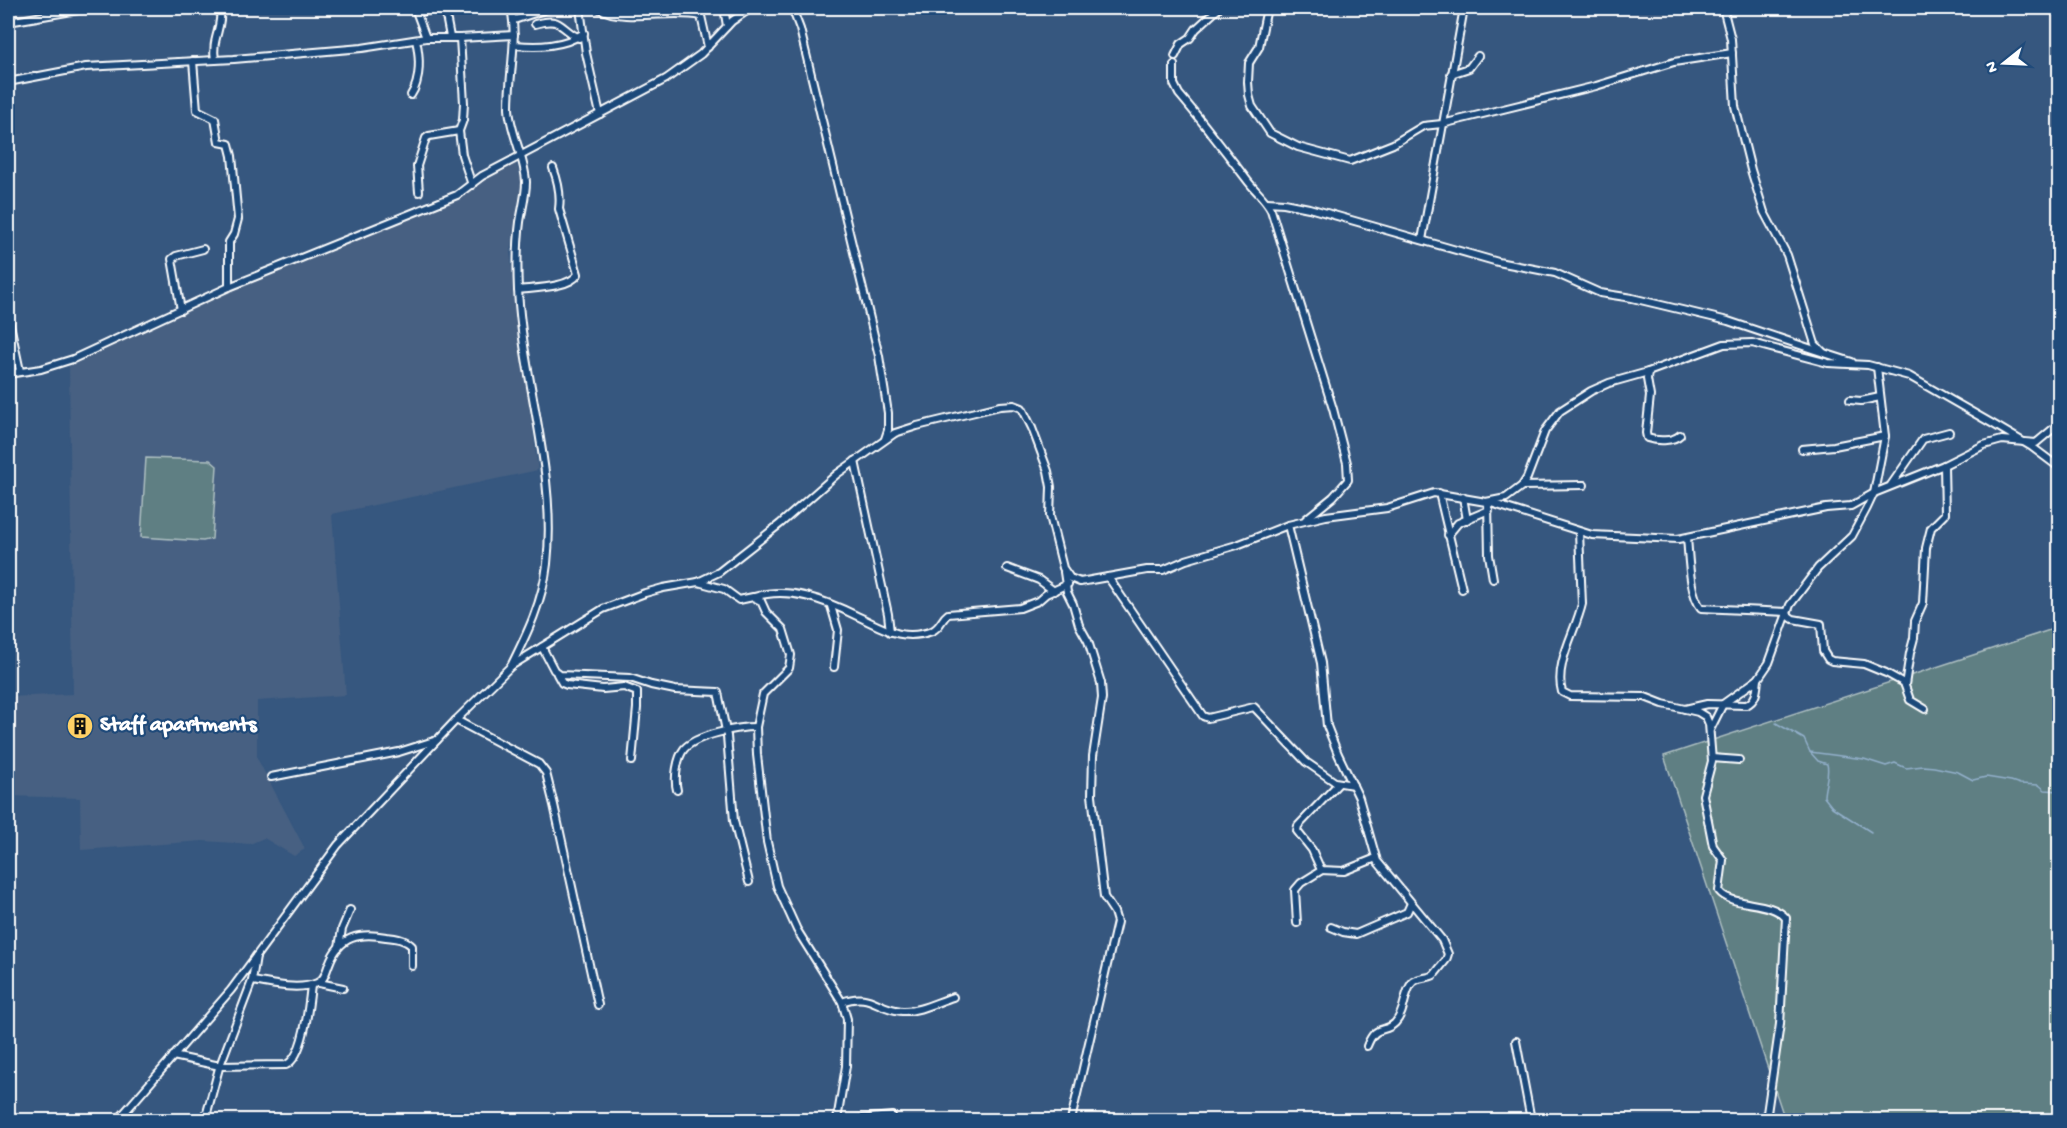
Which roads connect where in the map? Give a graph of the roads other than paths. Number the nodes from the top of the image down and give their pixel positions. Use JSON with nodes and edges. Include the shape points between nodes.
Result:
{"nodes":[{"id":1,"x":90,"y":8,"type":"edge"},
{"id":2,"x":220,"y":8,"type":"edge"},
{"id":3,"x":511,"y":8,"type":"edge"},
{"id":4,"x":550,"y":8,"type":"edge"},
{"id":5,"x":580,"y":8,"type":"edge"},
{"id":6,"x":598,"y":8,"type":"edge"},
{"id":7,"x":661,"y":8,"type":"edge"},
{"id":8,"x":724,"y":8,"type":"edge"},
{"id":9,"x":792,"y":8,"type":"edge"},
{"id":10,"x":1219,"y":8,"type":"edge"},
{"id":11,"x":1267,"y":8,"type":"edge"},
{"id":12,"x":1464,"y":8,"type":"edge"},
{"id":13,"x":1723,"y":8,"type":"edge"},
{"id":14,"x":414,"y":9,"type":"edge"},
{"id":15,"x":449,"y":9,"type":"edge"},
{"id":16,"x":748,"y":9,"type":"edge"},
{"id":17,"x":664,"y":16,"type":"junction"},
{"id":18,"x":514,"y":20,"type":"junction"},
{"id":19,"x":8,"y":22,"type":"edge"},
{"id":20,"x":535,"y":24,"type":"dead end"},
{"id":21,"x":727,"y":26,"type":"junction"},
{"id":22,"x":514,"y":34,"type":"junction"},
{"id":23,"x":582,"y":36,"type":"junction"},
{"id":24,"x":450,"y":37,"type":"junction"},
{"id":25,"x":426,"y":38,"type":"junction"},
{"id":26,"x":460,"y":38,"type":"junction"},
{"id":27,"x":416,"y":40,"type":"junction"},
{"id":28,"x":514,"y":45,"type":"junction"},
{"id":29,"x":708,"y":47,"type":"junction"},
{"id":30,"x":1732,"y":53,"type":"junction"},
{"id":31,"x":1175,"y":56,"type":"dead end"},
{"id":32,"x":1478,"y":56,"type":"dead end"},
{"id":33,"x":215,"y":60,"type":"junction"},
{"id":34,"x":193,"y":61,"type":"junction"},
{"id":35,"x":1174,"y":65,"type":"dead end"},
{"id":36,"x":1450,"y":74,"type":"junction"},
{"id":37,"x":8,"y":82,"type":"edge"},
{"id":38,"x":411,"y":95,"type":"dead end"},
{"id":39,"x":600,"y":114,"type":"junction"},
{"id":40,"x":1442,"y":124,"type":"junction"},
{"id":41,"x":459,"y":131,"type":"junction"},
{"id":42,"x":521,"y":155,"type":"junction"},
{"id":43,"x":553,"y":168,"type":"dead end"},
{"id":44,"x":472,"y":185,"type":"junction"},
{"id":45,"x":419,"y":192,"type":"dead end"},
{"id":46,"x":1267,"y":202,"type":"junction"},
{"id":47,"x":1422,"y":240,"type":"junction"},
{"id":48,"x":203,"y":249,"type":"dead end"},
{"id":49,"x":229,"y":287,"type":"junction"},
{"id":50,"x":518,"y":290,"type":"junction"},
{"id":51,"x":181,"y":310,"type":"junction"},
{"id":52,"x":8,"y":315,"type":"edge"},
{"id":53,"x":1824,"y":353,"type":"junction"},
{"id":54,"x":1855,"y":363,"type":"junction"},
{"id":55,"x":1877,"y":367,"type":"junction"},
{"id":56,"x":20,"y":371,"type":"junction"},
{"id":57,"x":1647,"y":372,"type":"junction"},
{"id":58,"x":8,"y":374,"type":"edge"},
{"id":59,"x":1880,"y":397,"type":"junction"},
{"id":60,"x":1850,"y":400,"type":"dead end"},
{"id":61,"x":2060,"y":423,"type":"edge"},
{"id":62,"x":1949,"y":432,"type":"dead end"},
{"id":63,"x":1680,"y":435,"type":"dead end"},
{"id":64,"x":1885,"y":436,"type":"junction"},
{"id":65,"x":885,"y":440,"type":"junction"},
{"id":66,"x":2022,"y":442,"type":"junction"},
{"id":67,"x":1802,"y":449,"type":"dead end"},
{"id":68,"x":855,"y":461,"type":"junction"},
{"id":69,"x":1944,"y":465,"type":"junction"},
{"id":70,"x":2060,"y":468,"type":"edge"},
{"id":71,"x":1584,"y":484,"type":"dead end"},
{"id":72,"x":1522,"y":486,"type":"junction"},
{"id":73,"x":1890,"y":486,"type":"junction"},
{"id":74,"x":1439,"y":493,"type":"junction"},
{"id":75,"x":1874,"y":493,"type":"junction"},
{"id":76,"x":1463,"y":497,"type":"junction"},
{"id":77,"x":1487,"y":502,"type":"junction"},
{"id":78,"x":1489,"y":510,"type":"junction"},
{"id":79,"x":1467,"y":520,"type":"junction"},
{"id":80,"x":1304,"y":521,"type":"junction"},
{"id":81,"x":1288,"y":525,"type":"junction"},
{"id":82,"x":1579,"y":532,"type":"junction"},
{"id":83,"x":1448,"y":534,"type":"junction"},
{"id":84,"x":1687,"y":538,"type":"junction"},
{"id":85,"x":1006,"y":568,"type":"dead end"},
{"id":86,"x":1064,"y":572,"type":"junction"},
{"id":87,"x":1108,"y":577,"type":"junction"},
{"id":88,"x":1493,"y":579,"type":"dead end"},
{"id":89,"x":698,"y":582,"type":"junction"},
{"id":90,"x":1080,"y":582,"type":"junction"},
{"id":91,"x":1065,"y":585,"type":"junction"},
{"id":92,"x":1462,"y":589,"type":"dead end"},
{"id":93,"x":1054,"y":591,"type":"junction"},
{"id":94,"x":753,"y":597,"type":"junction"},
{"id":95,"x":831,"y":606,"type":"junction"},
{"id":96,"x":1786,"y":613,"type":"junction"},
{"id":97,"x":890,"y":632,"type":"junction"},
{"id":98,"x":542,"y":647,"type":"junction"},
{"id":99,"x":511,"y":666,"type":"junction"},
{"id":100,"x":834,"y":667,"type":"dead end"},
{"id":101,"x":557,"y":674,"type":"junction"},
{"id":102,"x":1758,"y":679,"type":"junction"},
{"id":103,"x":1905,"y":685,"type":"junction"},
{"id":104,"x":1723,"y":704,"type":"junction"},
{"id":105,"x":1925,"y":709,"type":"dead end"},
{"id":106,"x":1685,"y":710,"type":"junction"},
{"id":107,"x":456,"y":720,"type":"junction"},
{"id":108,"x":756,"y":727,"type":"junction"},
{"id":109,"x":725,"y":731,"type":"junction"},
{"id":110,"x":1710,"y":731,"type":"junction"},
{"id":111,"x":438,"y":739,"type":"junction"},
{"id":112,"x":1712,"y":758,"type":"junction"},
{"id":113,"x":1739,"y":760,"type":"dead end"},
{"id":114,"x":632,"y":761,"type":"dead end"},
{"id":115,"x":271,"y":777,"type":"dead end"},
{"id":116,"x":1338,"y":784,"type":"junction"},
{"id":117,"x":1353,"y":785,"type":"junction"},
{"id":118,"x":677,"y":790,"type":"dead end"},
{"id":119,"x":1376,"y":858,"type":"junction"},
{"id":120,"x":1322,"y":870,"type":"junction"},
{"id":121,"x":749,"y":882,"type":"dead end"},
{"id":122,"x":1411,"y":903,"type":"junction"},
{"id":123,"x":350,"y":910,"type":"dead end"},
{"id":124,"x":1298,"y":923,"type":"dead end"},
{"id":125,"x":1331,"y":927,"type":"dead end"},
{"id":126,"x":339,"y":948,"type":"junction"},
{"id":127,"x":256,"y":955,"type":"junction"},
{"id":128,"x":412,"y":966,"type":"dead end"},
{"id":129,"x":252,"y":981,"type":"junction"},
{"id":130,"x":319,"y":983,"type":"junction"},
{"id":131,"x":311,"y":985,"type":"junction"},
{"id":132,"x":343,"y":988,"type":"dead end"},
{"id":133,"x":953,"y":997,"type":"dead end"},
{"id":134,"x":842,"y":1002,"type":"junction"},
{"id":135,"x":598,"y":1005,"type":"dead end"},
{"id":136,"x":1516,"y":1041,"type":"dead end"},
{"id":137,"x":1367,"y":1046,"type":"dead end"},
{"id":138,"x":173,"y":1056,"type":"junction"},
{"id":139,"x":220,"y":1066,"type":"junction"},
{"id":140,"x":892,"y":1116,"type":"dead end"},
{"id":141,"x":118,"y":1120,"type":"edge"},
{"id":142,"x":205,"y":1120,"type":"edge"},
{"id":143,"x":837,"y":1120,"type":"edge"},
{"id":144,"x":847,"y":1120,"type":"edge"},
{"id":145,"x":858,"y":1120,"type":"edge"},
{"id":146,"x":1071,"y":1120,"type":"edge"},
{"id":147,"x":1531,"y":1120,"type":"edge"},
{"id":148,"x":1766,"y":1120,"type":"edge"}],
"edges":[{"from":1,"to":19,"type":"street"},
{"from":2,"to":33,"type":"street","via":[[213,47]]},
{"from":3,"to":18,"type":"street"},
{"from":4,"to":18,"type":"street"},
{"from":5,"to":23,"type":"street"},
{"from":6,"to":17,"type":"street"},
{"from":7,"to":17,"type":"street"},
{"from":8,"to":21,"type":"street"},
{"from":9,"to":65,"type":"street","via":[[877,349],[888,413]]},
{"from":10,"to":31,"type":"street","via":[[1181,44]]},
{"from":11,"to":40,"type":"street","via":[[1258,47],[1249,63],[1248,82],[1252,106],[1270,133],[1298,147],[1347,161],[1393,144],[1423,126]]},
{"from":12,"to":36,"type":"street"},
{"from":13,"to":30,"type":"street"},
{"from":14,"to":15,"type":"street"},
{"from":14,"to":25,"type":"street"},
{"from":15,"to":24,"type":"street","via":[[446,19]]},
{"from":16,"to":21,"type":"street"},
{"from":17,"to":29,"type":"street","via":[[700,16]]},
{"from":18,"to":22,"type":"street"},
{"from":20,"to":23,"type":"street","via":[[554,21]]},
{"from":21,"to":29,"type":"street"},
{"from":22,"to":26,"type":"street"},
{"from":22,"to":28,"type":"street"},
{"from":23,"to":28,"type":"street","via":[[552,45]]},
{"from":23,"to":39,"type":"street"},
{"from":24,"to":25,"type":"street"},
{"from":24,"to":26,"type":"street"},
{"from":25,"to":27,"type":"street"},
{"from":26,"to":41,"type":"street","via":[[464,104]]},
{"from":27,"to":33,"type":"street"},
{"from":27,"to":38,"type":"street","via":[[418,82]]},
{"from":28,"to":42,"type":"street","via":[[509,107]]},
{"from":29,"to":39,"type":"street","via":[[666,79]]},
{"from":30,"to":40,"type":"street","via":[[1674,62],[1596,86]]},
{"from":30,"to":53,"type":"street","via":[[1735,106],[1758,192],[1785,249],[1813,340]]},
{"from":32,"to":36,"type":"street","via":[[1469,68]]},
{"from":33,"to":34,"type":"street"},
{"from":34,"to":37,"type":"street","via":[[86,67]]},
{"from":34,"to":49,"type":"street","via":[[197,110],[215,119],[219,143],[231,147],[238,219],[229,242]]},
{"from":35,"to":46,"type":"street","via":[[1174,84],[1179,93]]},
{"from":36,"to":40,"type":"street"},
{"from":39,"to":42,"type":"street"},
{"from":40,"to":47,"type":"street"},
{"from":41,"to":44,"type":"street"},
{"from":41,"to":45,"type":"street","via":[[426,138],[417,166]]},
{"from":42,"to":44,"type":"street"},
{"from":42,"to":50,"type":"street","via":[[526,187],[517,244]]},
{"from":43,"to":50,"type":"street","via":[[559,186],[559,209],[578,274],[572,281]]},
{"from":44,"to":49,"type":"street","via":[[418,212]]},
{"from":46,"to":47,"type":"street","via":[[1309,208]]},
{"from":46,"to":80,"type":"street","via":[[1347,463],[1348,480],[1344,487]]},
{"from":47,"to":53,"type":"street","via":[[1498,262],[1555,273],[1600,293],[1728,321]]},
{"from":48,"to":51,"type":"street","via":[[172,259]]},
{"from":49,"to":51,"type":"street"},
{"from":50,"to":99,"type":"street","via":[[524,354],[543,463],[548,555],[533,618]]},
{"from":51,"to":56,"type":"street","via":[[73,359]]},
{"from":52,"to":56,"type":"street"},
{"from":53,"to":54,"type":"street"},
{"from":54,"to":55,"type":"street"},
{"from":54,"to":57,"type":"street","via":[[1828,363],[1752,343],[1733,343]]},
{"from":55,"to":59,"type":"street"},
{"from":55,"to":66,"type":"street","via":[[1914,379]]},
{"from":56,"to":58,"type":"street"},
{"from":57,"to":63,"type":"street","via":[[1647,438],[1675,439]]},
{"from":57,"to":72,"type":"street","via":[[1601,386],[1560,411],[1545,431]]},
{"from":59,"to":60,"type":"street"},
{"from":59,"to":64,"type":"street"},
{"from":61,"to":66,"type":"street","via":[[2038,442]]},
{"from":62,"to":73,"type":"street","via":[[1923,439]]},
{"from":64,"to":67,"type":"street"},
{"from":64,"to":75,"type":"street"},
{"from":65,"to":68,"type":"street"},
{"from":65,"to":86,"type":"street","via":[[898,431],[1000,406],[1022,408],[1048,471],[1050,516]]},
{"from":66,"to":69,"type":"street","via":[[2002,440],[1983,445]]},
{"from":66,"to":70,"type":"street"},
{"from":68,"to":89,"type":"street","via":[[765,536],[714,575]]},
{"from":68,"to":97,"type":"street"},
{"from":69,"to":73,"type":"street"},
{"from":69,"to":103,"type":"street","via":[[1945,514],[1930,528],[1923,603],[1915,621]]},
{"from":71,"to":72,"type":"street"},
{"from":72,"to":77,"type":"street","via":[[1506,498]]},
{"from":73,"to":75,"type":"street"},
{"from":74,"to":76,"type":"street"},
{"from":74,"to":80,"type":"street","via":[[1387,508]]},
{"from":74,"to":83,"type":"street"},
{"from":75,"to":84,"type":"street","via":[[1851,506]]},
{"from":75,"to":96,"type":"street","via":[[1852,536],[1809,578]]},
{"from":76,"to":77,"type":"street"},
{"from":76,"to":79,"type":"street"},
{"from":77,"to":78,"type":"street"},
{"from":77,"to":82,"type":"street"},
{"from":78,"to":79,"type":"street"},
{"from":78,"to":88,"type":"street"},
{"from":79,"to":83,"type":"street"},
{"from":80,"to":81,"type":"street"},
{"from":81,"to":87,"type":"street","via":[[1166,570]]},
{"from":81,"to":117,"type":"street","via":[[1321,663],[1326,720]]},
{"from":82,"to":84,"type":"street","via":[[1610,537]]},
{"from":82,"to":106,"type":"street","via":[[1582,604],[1567,644],[1562,692],[1570,696],[1642,696]]},
{"from":83,"to":92,"type":"street"},
{"from":84,"to":96,"type":"street","via":[[1692,580],[1701,608]]},
{"from":85,"to":93,"type":"street","via":[[1039,579]]},
{"from":86,"to":90,"type":"street"},
{"from":86,"to":91,"type":"street"},
{"from":87,"to":90,"type":"street"},
{"from":87,"to":116,"type":"street","via":[[1203,716],[1256,707],[1300,757]]},
{"from":89,"to":94,"type":"street","via":[[724,589],[739,600]]},
{"from":89,"to":98,"type":"street","via":[[621,600]]},
{"from":90,"to":91,"type":"street"},
{"from":91,"to":93,"type":"street"},
{"from":91,"to":146,"type":"street","via":[[1101,683],[1092,795],[1104,897],[1117,922]]},
{"from":93,"to":97,"type":"street","via":[[1020,608],[948,614],[932,631],[902,635]]},
{"from":94,"to":95,"type":"street","via":[[786,592]]},
{"from":94,"to":108,"type":"street","via":[[783,629],[791,655],[789,668],[763,694]]},
{"from":95,"to":97,"type":"street"},
{"from":95,"to":100,"type":"street","via":[[838,630]]},
{"from":96,"to":102,"type":"street","via":[[1769,663]]},
{"from":96,"to":103,"type":"street","via":[[1793,619],[1821,624],[1823,651],[1830,661],[1868,664]]},
{"from":98,"to":99,"type":"street"},
{"from":98,"to":101,"type":"street"},
{"from":99,"to":107,"type":"street"},
{"from":101,"to":109,"type":"street","via":[[630,678],[675,690],[716,691]]},
{"from":101,"to":114,"type":"street","via":[[567,685],[591,689],[624,687],[636,692]]},
{"from":102,"to":104,"type":"street"},
{"from":102,"to":104,"type":"street","via":[[1751,703]]},
{"from":103,"to":105,"type":"street","via":[[1910,700]]},
{"from":104,"to":106,"type":"street","via":[[1702,704]]},
{"from":104,"to":110,"type":"street"},
{"from":106,"to":110,"type":"street","via":[[1703,714]]},
{"from":107,"to":111,"type":"street"},
{"from":107,"to":135,"type":"street","via":[[544,769]]},
{"from":108,"to":109,"type":"street"},
{"from":108,"to":134,"type":"street","via":[[766,832],[777,886],[797,930]]},
{"from":109,"to":118,"type":"street","via":[[684,750]]},
{"from":109,"to":121,"type":"street","via":[[734,821]]},
{"from":110,"to":112,"type":"street"},
{"from":111,"to":115,"type":"street","via":[[410,750]]},
{"from":111,"to":127,"type":"street","via":[[338,845]]},
{"from":112,"to":113,"type":"street"},
{"from":112,"to":148,"type":"street","via":[[1703,795],[1713,846],[1723,860],[1719,891],[1726,898],[1776,910],[1786,921],[1780,1023]]},
{"from":116,"to":117,"type":"street"},
{"from":116,"to":120,"type":"street","via":[[1296,828]]},
{"from":117,"to":119,"type":"street"},
{"from":119,"to":120,"type":"street","via":[[1344,871]]},
{"from":119,"to":122,"type":"street"},
{"from":120,"to":124,"type":"street","via":[[1295,890]]},
{"from":122,"to":125,"type":"street","via":[[1407,912],[1358,933]]},
{"from":122,"to":137,"type":"street","via":[[1442,940],[1447,956],[1434,975],[1411,984],[1395,1023],[1373,1034]]},
{"from":123,"to":126,"type":"street"},
{"from":126,"to":128,"type":"street","via":[[360,935],[402,940],[412,946]]},
{"from":126,"to":130,"type":"street"},
{"from":127,"to":129,"type":"street"},
{"from":127,"to":138,"type":"street"},
{"from":129,"to":131,"type":"street"},
{"from":129,"to":139,"type":"street"},
{"from":130,"to":131,"type":"street"},
{"from":130,"to":132,"type":"street"},
{"from":131,"to":139,"type":"street","via":[[301,1042],[291,1063]]},
{"from":133,"to":134,"type":"street","via":[[905,1011],[857,997]]},
{"from":134,"to":143,"type":"street","via":[[848,1048]]},
{"from":136,"to":147,"type":"street"},
{"from":138,"to":139,"type":"street"},
{"from":138,"to":141,"type":"street"},
{"from":139,"to":142,"type":"street"},
{"from":140,"to":145,"type":"street"},
{"from":144,"to":145,"type":"street"}]}
